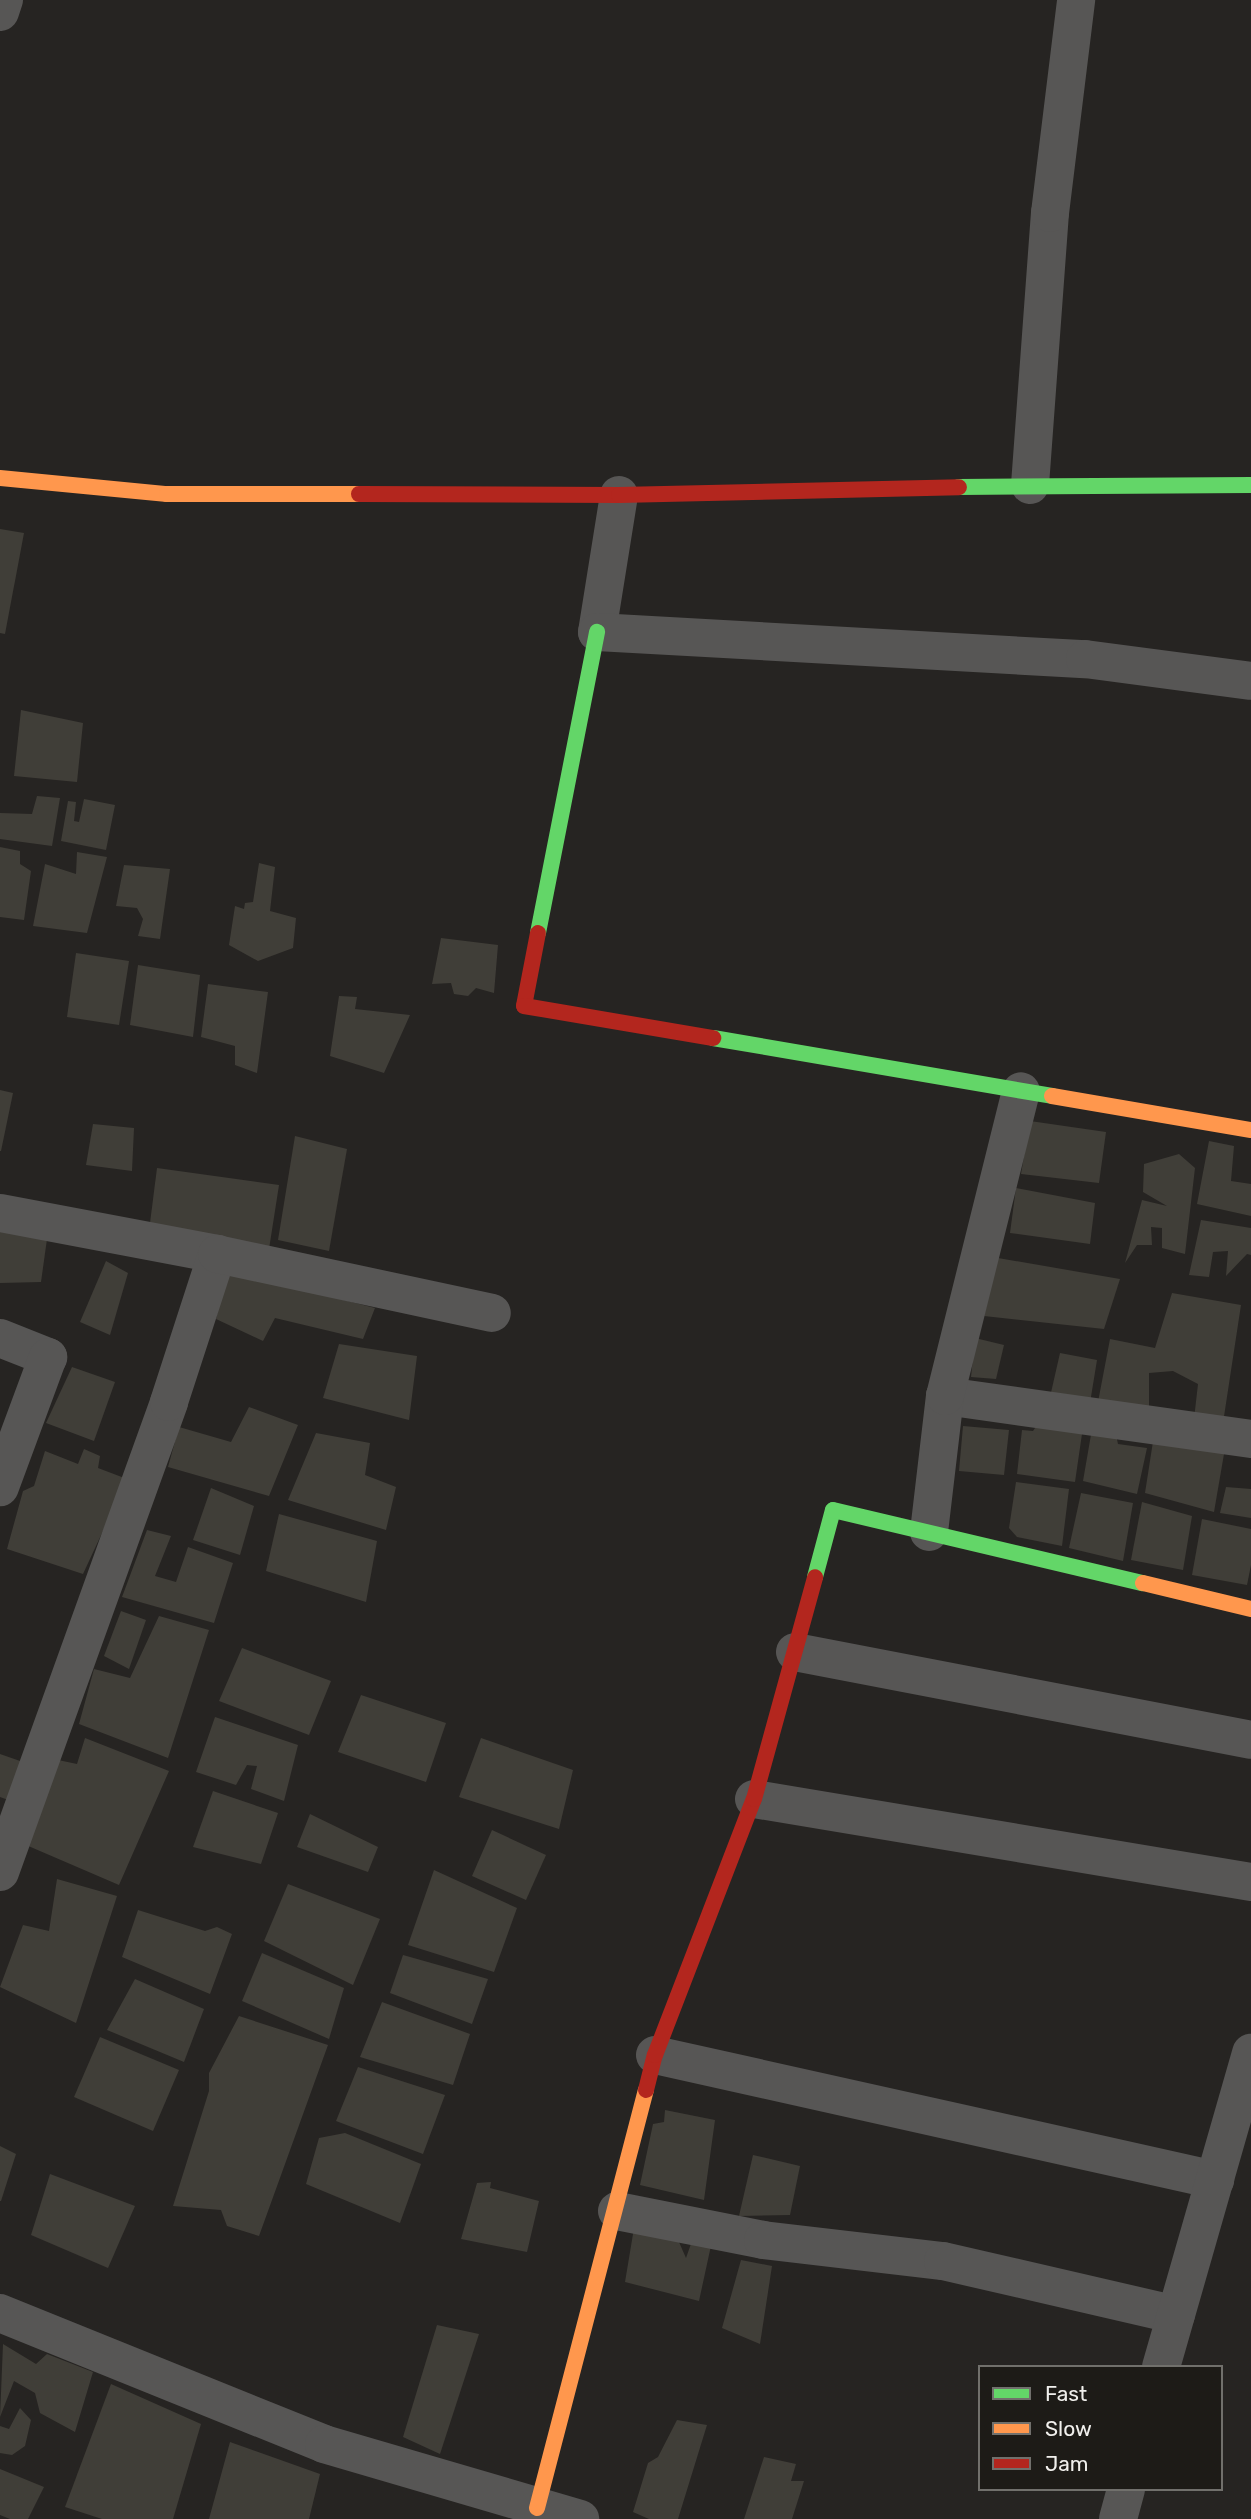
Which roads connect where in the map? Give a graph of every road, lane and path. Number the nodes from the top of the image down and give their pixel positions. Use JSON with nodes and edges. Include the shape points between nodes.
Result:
{"nodes":[{"id":1,"x":4,"y":0,"type":"edge"},
{"id":2,"x":1076,"y":0,"type":"edge"},
{"id":3,"x":0,"y":12,"type":"edge"},
{"id":4,"x":0,"y":478,"type":"edge"},
{"id":5,"x":1030,"y":485,"type":"junction"},
{"id":6,"x":1251,"y":485,"type":"edge"},
{"id":7,"x":620,"y":495,"type":"junction"},
{"id":8,"x":597,"y":632,"type":"junction"},
{"id":9,"x":1251,"y":681,"type":"edge"},
{"id":10,"x":1021,"y":1091,"type":"junction"},
{"id":11,"x":1251,"y":1130,"type":"edge"},
{"id":12,"x":0,"y":1213,"type":"edge"},
{"id":13,"x":218,"y":1255,"type":"junction"},
{"id":14,"x":492,"y":1313,"type":"dead end"},
{"id":15,"x":0,"y":1338,"type":"edge"},
{"id":16,"x":945,"y":1396,"type":"junction"},
{"id":17,"x":1251,"y":1439,"type":"edge"},
{"id":18,"x":0,"y":1487,"type":"edge"},
{"id":19,"x":929,"y":1532,"type":"junction"},
{"id":20,"x":1251,"y":1609,"type":"edge"},
{"id":21,"x":795,"y":1652,"type":"junction"},
{"id":22,"x":1251,"y":1740,"type":"edge"},
{"id":23,"x":754,"y":1798,"type":"junction"},
{"id":24,"x":0,"y":1872,"type":"edge"},
{"id":25,"x":1251,"y":1882,"type":"edge"},
{"id":26,"x":1251,"y":2053,"type":"edge"},
{"id":27,"x":655,"y":2055,"type":"junction"},
{"id":28,"x":1214,"y":2180,"type":"junction"},
{"id":29,"x":617,"y":2211,"type":"junction"},
{"id":30,"x":1,"y":2315,"type":"edge"},
{"id":31,"x":1176,"y":2315,"type":"junction"},
{"id":32,"x":1162,"y":2365,"type":"edge"},
{"id":33,"x":1125,"y":2491,"type":"edge"},
{"id":34,"x":537,"y":2508,"type":"junction"},
{"id":35,"x":580,"y":2519,"type":"edge"},
{"id":36,"x":1118,"y":2519,"type":"edge"}],
"edges":[{"from":1,"to":3,"type":"street"},
{"from":2,"to":5,"type":"street","via":[[1050,214]]},
{"from":4,"to":7,"type":"street","via":[[167,494]]},
{"from":5,"to":6,"type":"street"},
{"from":5,"to":7,"type":"street"},
{"from":7,"to":8,"type":"street"},
{"from":8,"to":9,"type":"street","via":[[1085,659]]},
{"from":8,"to":10,"type":"street","via":[[524,1006]]},
{"from":10,"to":11,"type":"street"},
{"from":10,"to":16,"type":"street"},
{"from":12,"to":13,"type":"street"},
{"from":13,"to":14,"type":"street"},
{"from":13,"to":24,"type":"street"},
{"from":15,"to":18,"type":"street","via":[[48,1357]]},
{"from":16,"to":17,"type":"street"},
{"from":16,"to":19,"type":"street"},
{"from":19,"to":20,"type":"street"},
{"from":19,"to":21,"type":"street","via":[[833,1510]]},
{"from":21,"to":22,"type":"street"},
{"from":21,"to":23,"type":"street"},
{"from":23,"to":25,"type":"street"},
{"from":23,"to":27,"type":"street"},
{"from":26,"to":28,"type":"street"},
{"from":27,"to":28,"type":"street"},
{"from":27,"to":29,"type":"street"},
{"from":28,"to":31,"type":"street"},
{"from":29,"to":31,"type":"street","via":[[763,2240],[943,2261]]},
{"from":29,"to":34,"type":"street"},
{"from":30,"to":34,"type":"street","via":[[324,2444]]},
{"from":31,"to":32,"type":"street"},
{"from":33,"to":36,"type":"street"},
{"from":34,"to":35,"type":"street"}]}
